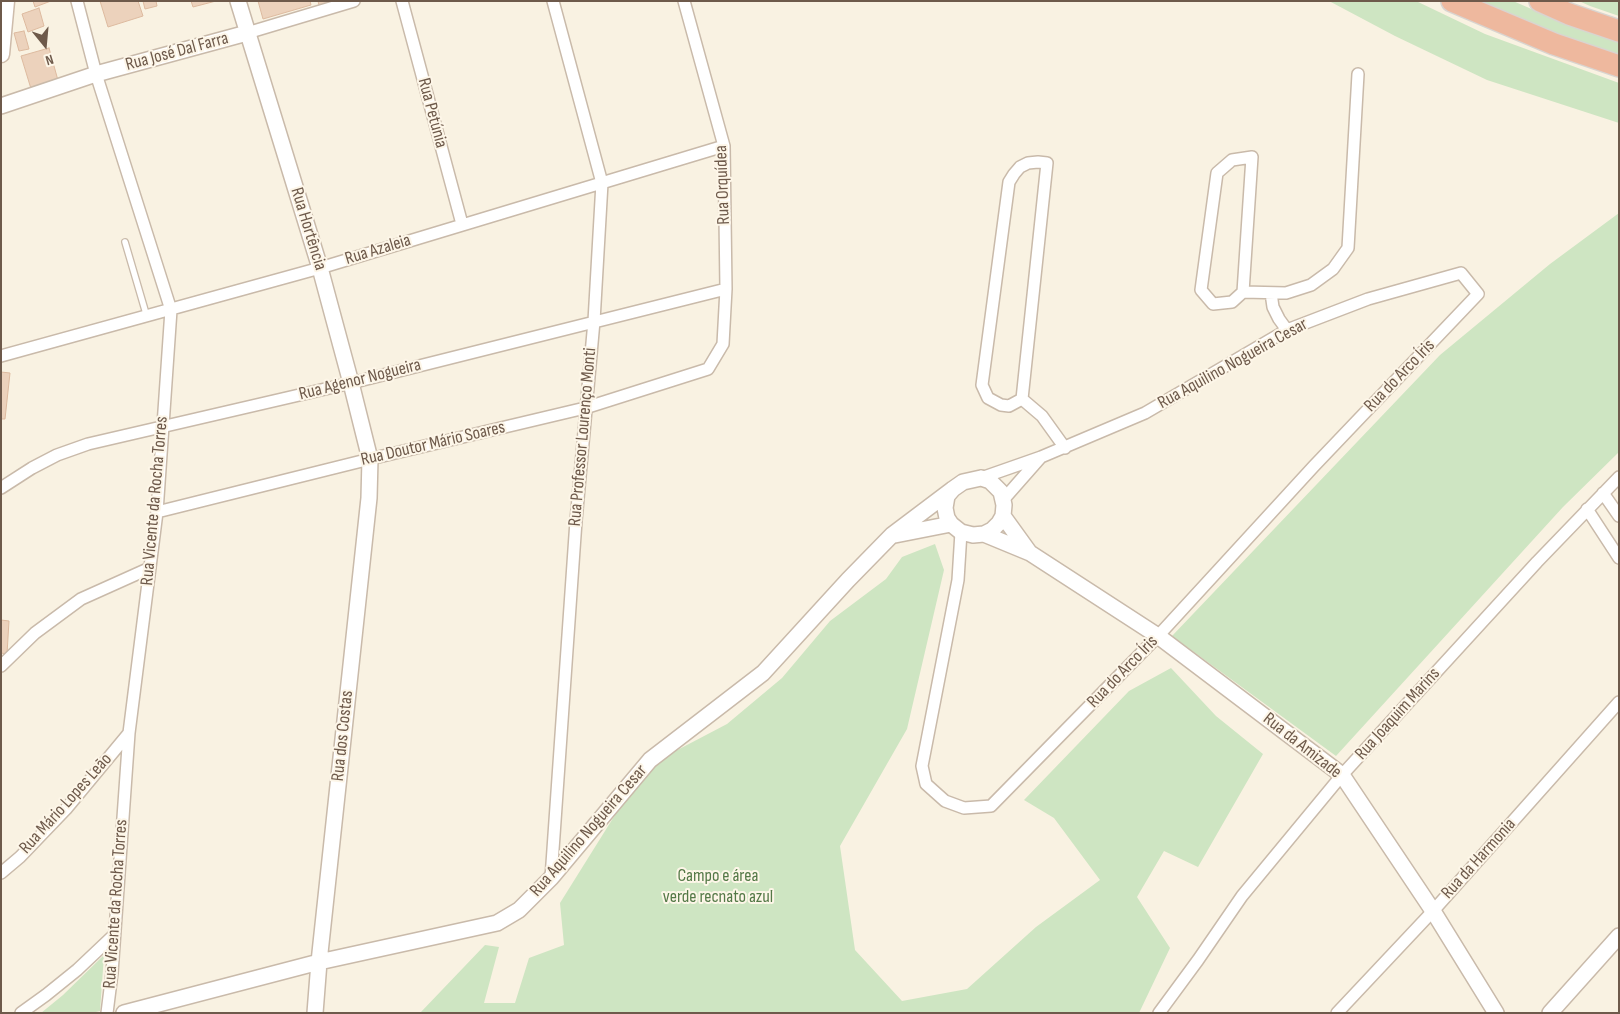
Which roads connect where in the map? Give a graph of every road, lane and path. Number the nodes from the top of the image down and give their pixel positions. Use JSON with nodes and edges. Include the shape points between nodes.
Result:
{"nodes":[{"id":1,"x":6,"y":1,"type":"edge"},
{"id":2,"x":77,"y":1,"type":"edge"},
{"id":3,"x":238,"y":1,"type":"edge"},
{"id":4,"x":354,"y":1,"type":"edge"},
{"id":5,"x":402,"y":1,"type":"edge"},
{"id":6,"x":553,"y":1,"type":"edge"},
{"id":7,"x":684,"y":1,"type":"edge"},
{"id":8,"x":1452,"y":1,"type":"edge"},
{"id":9,"x":1540,"y":1,"type":"edge"},
{"id":10,"x":1619,"y":31,"type":"edge"},
{"id":11,"x":247,"y":32,"type":"junction"},
{"id":12,"x":1,"y":54,"type":"edge"},
{"id":13,"x":1619,"y":66,"type":"edge"},
{"id":14,"x":96,"y":74,"type":"junction"},
{"id":15,"x":1358,"y":74,"type":"dead end"},
{"id":16,"x":1,"y":106,"type":"edge"},
{"id":17,"x":724,"y":146,"type":"junction"},
{"id":18,"x":602,"y":183,"type":"junction"},
{"id":19,"x":462,"y":224,"type":"junction"},
{"id":20,"x":125,"y":242,"type":"dead end"},
{"id":21,"x":320,"y":268,"type":"junction"},
{"id":22,"x":726,"y":288,"type":"junction"},
{"id":23,"x":1243,"y":292,"type":"junction"},
{"id":24,"x":1271,"y":293,"type":"junction"},
{"id":25,"x":1478,"y":294,"type":"joint"},
{"id":26,"x":171,"y":310,"type":"junction"},
{"id":27,"x":146,"y":317,"type":"junction"},
{"id":28,"x":594,"y":321,"type":"junction"},
{"id":29,"x":1287,"y":330,"type":"junction"},
{"id":30,"x":1,"y":356,"type":"edge"},
{"id":31,"x":708,"y":369,"type":"joint"},
{"id":32,"x":351,"y":383,"type":"junction"},
{"id":33,"x":1022,"y":399,"type":"junction"},
{"id":34,"x":585,"y":408,"type":"junction"},
{"id":35,"x":163,"y":426,"type":"junction"},
{"id":36,"x":1065,"y":448,"type":"junction"},
{"id":37,"x":1041,"y":457,"type":"junction"},
{"id":38,"x":370,"y":459,"type":"junction"},
{"id":39,"x":1619,"y":476,"type":"edge"},
{"id":40,"x":980,"y":478,"type":"junction"},
{"id":41,"x":1,"y":488,"type":"edge"},
{"id":42,"x":953,"y":489,"type":"junction"},
{"id":43,"x":1603,"y":493,"type":"junction"},
{"id":44,"x":1003,"y":500,"type":"junction"},
{"id":45,"x":1587,"y":509,"type":"junction"},
{"id":46,"x":157,"y":512,"type":"junction"},
{"id":47,"x":1003,"y":516,"type":"junction"},
{"id":48,"x":1619,"y":516,"type":"edge"},
{"id":49,"x":956,"y":528,"type":"junction"},
{"id":50,"x":984,"y":534,"type":"junction"},
{"id":51,"x":892,"y":535,"type":"junction"},
{"id":52,"x":1030,"y":553,"type":"junction"},
{"id":53,"x":1619,"y":558,"type":"edge"},
{"id":54,"x":150,"y":568,"type":"junction"},
{"id":55,"x":1158,"y":636,"type":"junction"},
{"id":56,"x":1,"y":666,"type":"edge"},
{"id":57,"x":1619,"y":702,"type":"edge"},
{"id":58,"x":129,"y":733,"type":"junction"},
{"id":59,"x":1342,"y":775,"type":"junction"},
{"id":60,"x":1,"y":873,"type":"edge"},
{"id":61,"x":551,"y":878,"type":"junction"},
{"id":62,"x":1433,"y":911,"type":"junction"},
{"id":63,"x":114,"y":935,"type":"junction"},
{"id":64,"x":1619,"y":936,"type":"edge"},
{"id":65,"x":319,"y":962,"type":"junction"},
{"id":66,"x":21,"y":1013,"type":"edge"},
{"id":67,"x":107,"y":1013,"type":"edge"},
{"id":68,"x":124,"y":1013,"type":"edge"},
{"id":69,"x":315,"y":1013,"type":"edge"},
{"id":70,"x":1159,"y":1013,"type":"edge"},
{"id":71,"x":1337,"y":1013,"type":"edge"},
{"id":72,"x":1496,"y":1013,"type":"edge"},
{"id":73,"x":1550,"y":1013,"type":"edge"}],
"edges":[{"from":1,"to":12,"type":"main road"},
{"from":2,"to":14,"type":"street","name":"Rua Vicente da Rocha Torres"},
{"from":3,"to":11,"type":"street","name":"Rua Hortência"},
{"from":4,"to":11,"type":"street","name":"Rua José Dal Farra"},
{"from":5,"to":19,"type":"street","name":"Rua Petúnia"},
{"from":6,"to":18,"type":"street","name":"Rua Professor Lourenço Monti"},
{"from":7,"to":17,"type":"street","name":"Rua Orquídea"},
{"from":8,"to":13,"type":"highway","via":[[1554,44]]},
{"from":9,"to":10,"type":"highway"},
{"from":11,"to":14,"type":"street","name":"Rua José Dal Farra"},
{"from":11,"to":21,"type":"street","name":"Rua Hortência"},
{"from":14,"to":16,"type":"street","name":"Rua José Dal Farra"},
{"from":14,"to":26,"type":"street","name":"Rua Vicente da Rocha Torres"},
{"from":15,"to":24,"type":"street","via":[[1348,248],[1332,269],[1311,285],[1286,293]]},
{"from":17,"to":18,"type":"street","name":"Rua Azaleia"},
{"from":17,"to":22,"type":"street","name":"Rua Orquídea"},
{"from":18,"to":19,"type":"street","name":"Rua Azaleia"},
{"from":18,"to":28,"type":"street","name":"Rua Professor Lourenço Monti"},
{"from":19,"to":21,"type":"street","name":"Rua Azaleia"},
{"from":20,"to":27,"type":"lane"},
{"from":21,"to":26,"type":"street","name":"Rua Azaleia"},
{"from":21,"to":32,"type":"street","name":"Rua Hortência"},
{"from":22,"to":28,"type":"street","name":"Rua Agenor Nogueira"},
{"from":22,"to":31,"type":"street","name":"Rua Orquídea","via":[[723,344]]},
{"from":23,"to":23,"type":"street","via":[[1251,166],[1252,157],[1232,160],[1217,173],[1201,290],[1213,304],[1232,302]]},
{"from":23,"to":24,"type":"street"},
{"from":24,"to":29,"type":"street","via":[[1278,319]]},
{"from":25,"to":29,"type":"street","name":"Rua Aquilino Nogueira Cesar","via":[[1461,273],[1368,299]]},
{"from":25,"to":55,"type":"street","name":"Rua do Arco Íris"},
{"from":26,"to":27,"type":"street","name":"Rua Azaleia"},
{"from":26,"to":35,"type":"street","name":"Rua Vicente da Rocha Torres"},
{"from":27,"to":30,"type":"street","name":"Rua Azaleia"},
{"from":28,"to":32,"type":"street","name":"Rua Agenor Nogueira"},
{"from":28,"to":34,"type":"street","name":"Rua Professor Lourenço Monti"},
{"from":29,"to":36,"type":"street","name":"Rua Aquilino Nogueira Cesar","via":[[1145,412]]},
{"from":31,"to":34,"type":"street","name":"Rua Doutor Mário Soares"},
{"from":32,"to":35,"type":"street","name":"Rua Agenor Nogueira"},
{"from":32,"to":38,"type":"street","name":"Rua Hortência"},
{"from":33,"to":33,"type":"street","via":[[1047,163],[1038,162],[1020,167],[1009,182],[982,384],[994,403],[1009,406]]},
{"from":33,"to":36,"type":"street","via":[[1042,416]]},
{"from":34,"to":38,"type":"street","name":"Rua Doutor Mário Soares"},
{"from":34,"to":61,"type":"street","name":"Rua Professor Lourenço Monti"},
{"from":35,"to":41,"type":"street","name":"Rua Agenor Nogueira","via":[[57,455]]},
{"from":35,"to":46,"type":"street","name":"Rua Vicente da Rocha Torres"},
{"from":36,"to":37,"type":"street","name":"Rua Aquilino Nogueira Cesar"},
{"from":37,"to":40,"type":"street","name":"Rua Aquilino Nogueira Cesar"},
{"from":37,"to":44,"type":"street","name":"Rua Aquilino Nogueira Cesar"},
{"from":38,"to":46,"type":"street","name":"Rua Doutor Mário Soares"},
{"from":38,"to":65,"type":"street","name":"Rua dos Costas","via":[[368,508]]},
{"from":39,"to":43,"type":"street","name":"Rua Joaquim Marins"},
{"from":40,"to":42,"type":"street","via":[[963,482]]},
{"from":40,"to":44,"type":"street","via":[[998,488]]},
{"from":42,"to":49,"type":"street","via":[[947,496],[945,508],[947,518]]},
{"from":42,"to":51,"type":"street","name":"Rua Aquilino Nogueira Cesar"},
{"from":43,"to":45,"type":"street","name":"Rua Joaquim Marins"},
{"from":43,"to":48,"type":"street"},
{"from":44,"to":47,"type":"street"},
{"from":45,"to":53,"type":"street"},
{"from":45,"to":59,"type":"street","name":"Rua Joaquim Marins"},
{"from":46,"to":54,"type":"street","name":"Rua Vicente da Rocha Torres"},
{"from":47,"to":50,"type":"street","via":[[992,530]]},
{"from":47,"to":52,"type":"street","name":"Rua da Amizade"},
{"from":49,"to":50,"type":"street","via":[[974,535]]},
{"from":49,"to":51,"type":"street"},
{"from":49,"to":55,"type":"street","name":"Rua do Arco Íris","via":[[958,580],[922,766],[926,784],[945,801],[964,808],[991,806]]},
{"from":50,"to":52,"type":"street","name":"Rua da Amizade"},
{"from":51,"to":61,"type":"street","name":"Rua Aquilino Nogueira Cesar","via":[[763,673],[650,760]]},
{"from":52,"to":55,"type":"street","name":"Rua da Amizade"},
{"from":54,"to":56,"type":"street","via":[[81,600],[35,633]]},
{"from":54,"to":58,"type":"street","name":"Rua Vicente da Rocha Torres"},
{"from":55,"to":59,"type":"street","name":"Rua da Amizade"},
{"from":57,"to":62,"type":"street","name":"Rua da Harmonia"},
{"from":58,"to":60,"type":"street","name":"Rua Mário Lopes Leão","via":[[66,809]]},
{"from":58,"to":63,"type":"street","name":"Rua Vicente da Rocha Torres"},
{"from":59,"to":62,"type":"street","name":"Rua da Amizade"},
{"from":59,"to":70,"type":"street","name":"Rua Joaquim Marins","via":[[1242,896]]},
{"from":61,"to":65,"type":"street","name":"Rua Aquilino Nogueira Cesar","via":[[519,910],[497,923]]},
{"from":62,"to":71,"type":"street","name":"Rua da Harmonia"},
{"from":62,"to":72,"type":"street","name":"Rua da Amizade"},
{"from":63,"to":66,"type":"street","via":[[77,970]]},
{"from":63,"to":67,"type":"street","name":"Rua Vicente da Rocha Torres"},
{"from":64,"to":73,"type":"street"},
{"from":65,"to":68,"type":"street","name":"Rua Aquilino Nogueira Cesar"},
{"from":65,"to":69,"type":"street","name":"Rua dos Costas"}]}
